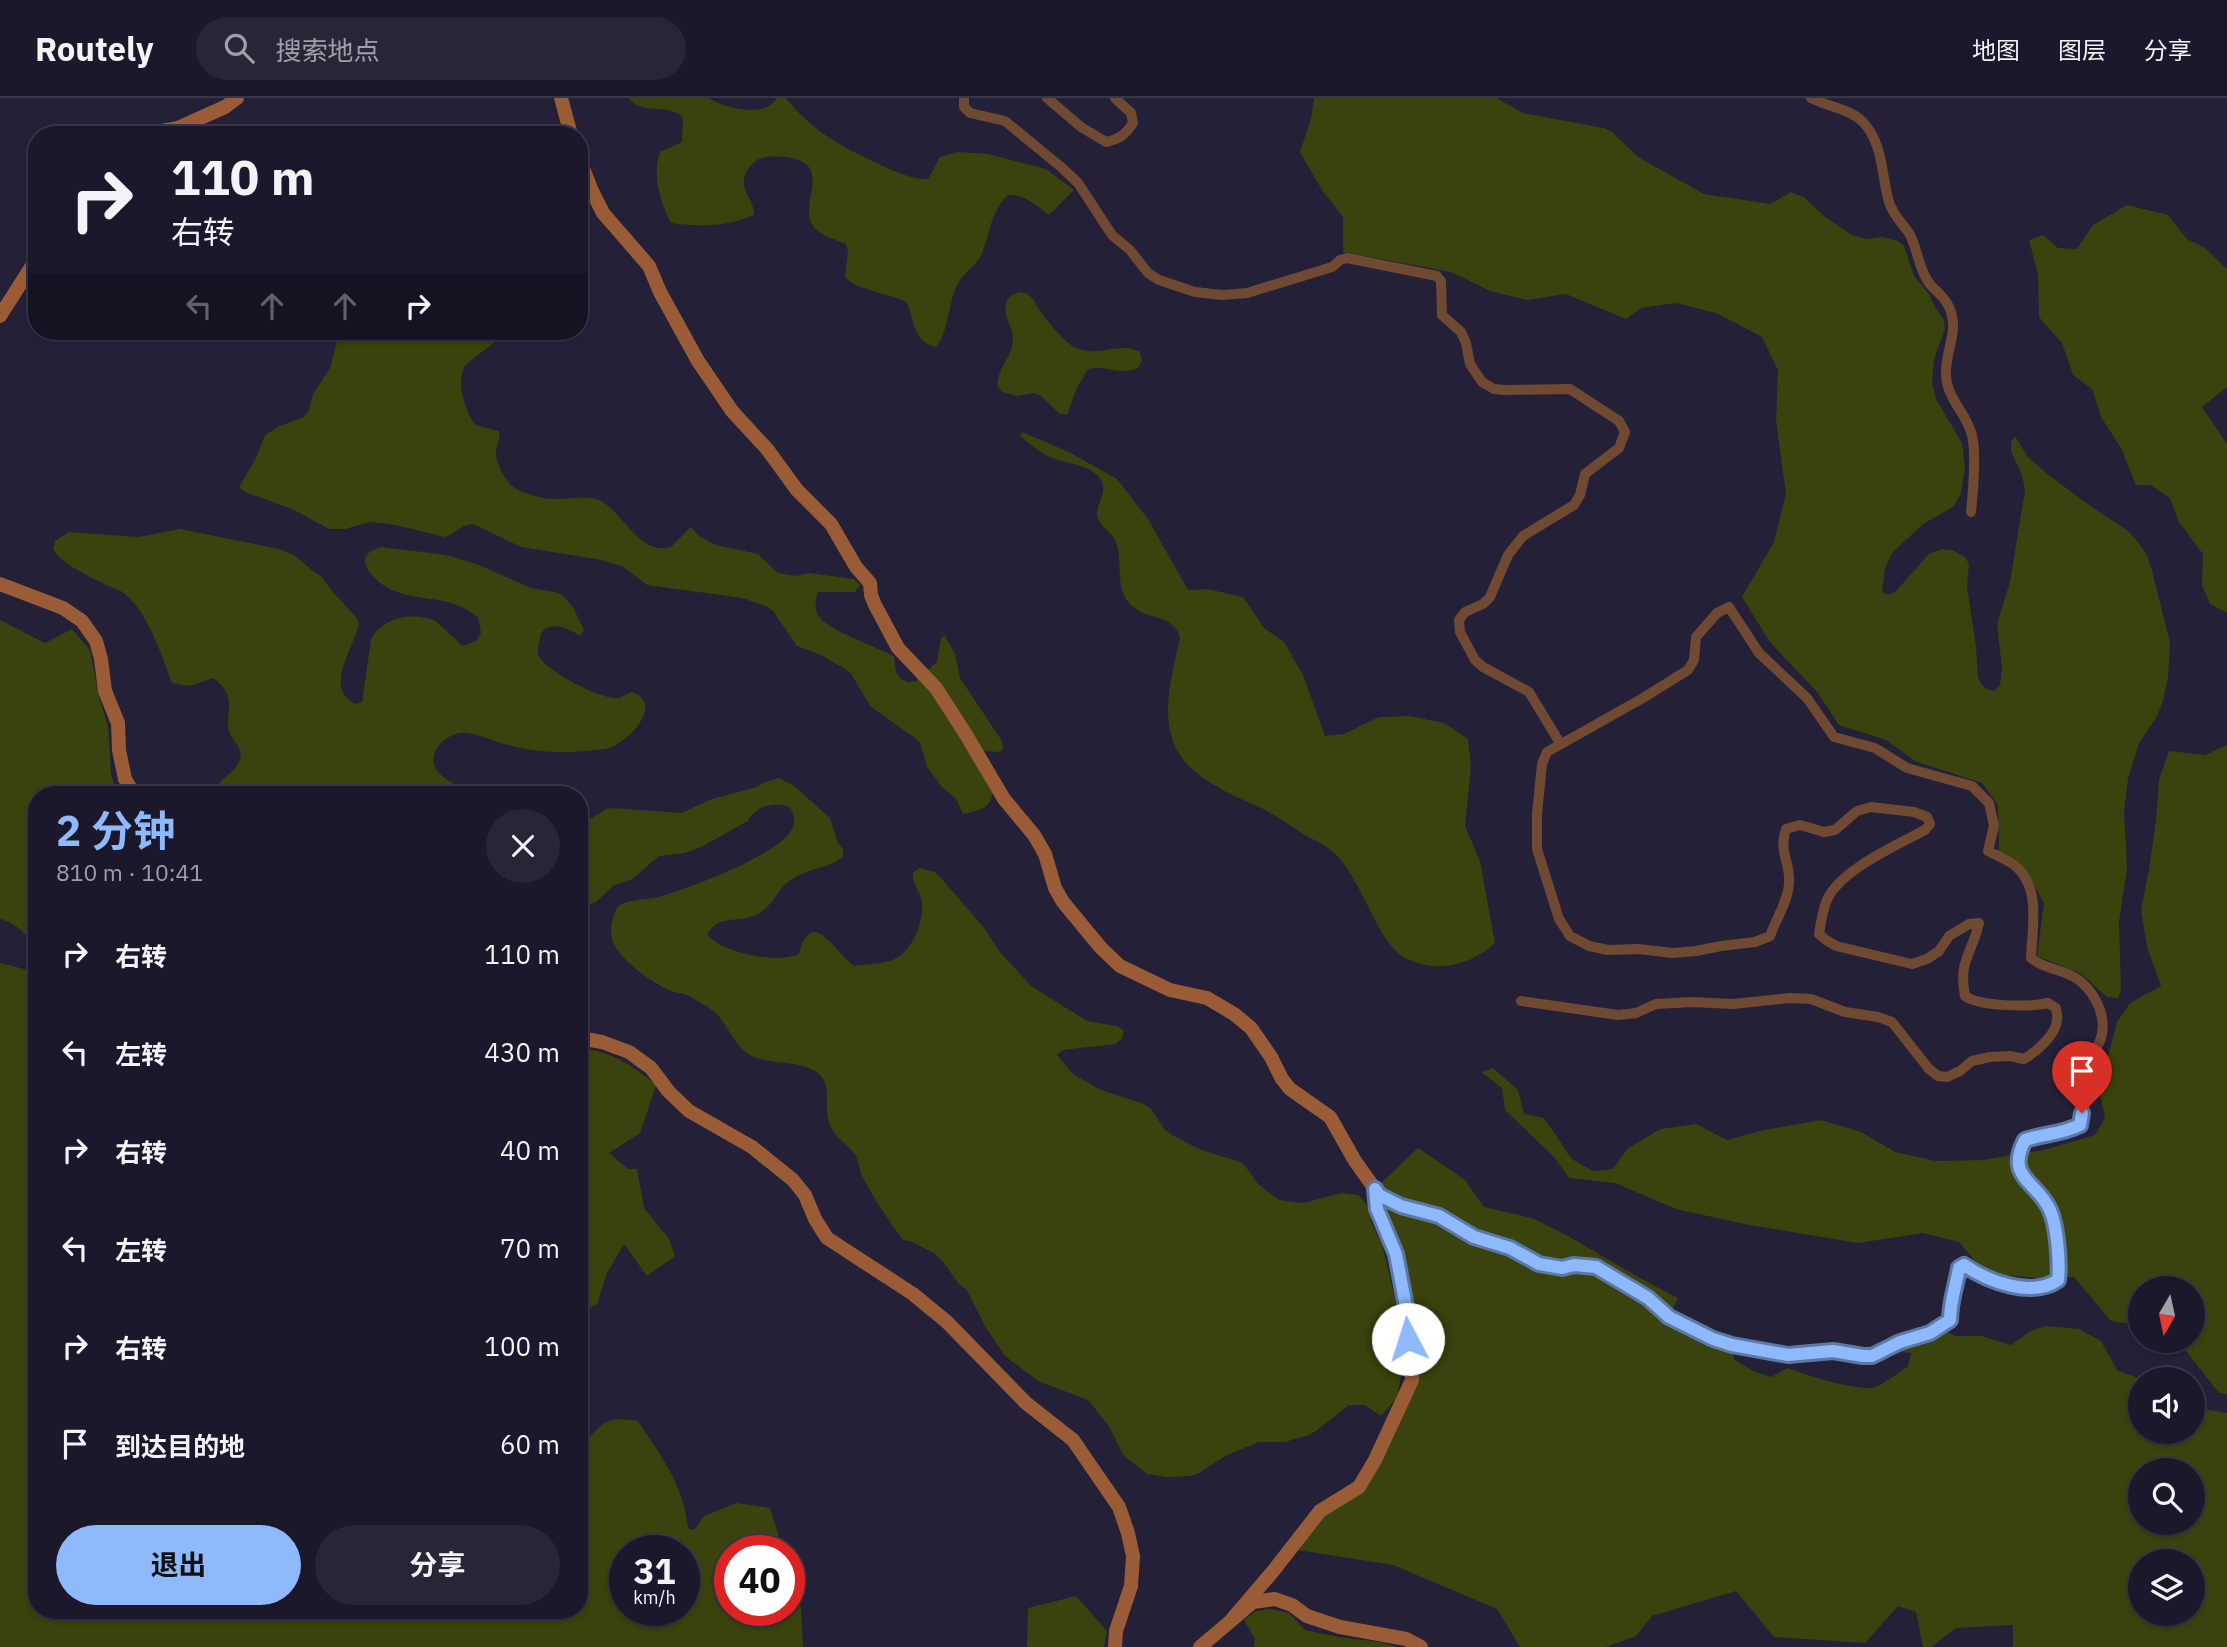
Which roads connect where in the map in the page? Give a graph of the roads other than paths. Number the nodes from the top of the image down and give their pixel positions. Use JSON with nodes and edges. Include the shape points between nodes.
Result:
{"nodes":[{"id":1,"x":237,"y":98,"type":"edge"},
{"id":2,"x":561,"y":98,"type":"edge"},
{"id":3,"x":964,"y":98,"type":"edge"},
{"id":4,"x":1047,"y":98,"type":"edge"},
{"id":5,"x":1115,"y":98,"type":"edge"},
{"id":6,"x":1811,"y":98,"type":"edge"},
{"id":7,"x":182,"y":126,"type":"edge"},
{"id":8,"x":569,"y":126,"type":"edge"},
{"id":9,"x":588,"y":181,"type":"edge"},
{"id":10,"x":28,"y":272,"type":"edge"},
{"id":11,"x":0,"y":316,"type":"edge"},
{"id":12,"x":1971,"y":512,"type":"dead end"},
{"id":13,"x":0,"y":584,"type":"edge"},
{"id":14,"x":1560,"y":743,"type":"junction"},
{"id":15,"x":129,"y":786,"type":"edge"},
{"id":16,"x":1521,"y":1001,"type":"dead end"},
{"id":17,"x":588,"y":1040,"type":"edge"},
{"id":18,"x":1375,"y":1189,"type":"junction"},
{"id":19,"x":1233,"y":1618,"type":"junction"},
{"id":20,"x":1115,"y":1647,"type":"edge"},
{"id":21,"x":1200,"y":1647,"type":"edge"},
{"id":22,"x":1421,"y":1647,"type":"edge"}],
"edges":[{"from":1,"to":7,"type":"street"},
{"from":2,"to":8,"type":"street"},
{"from":3,"to":14,"type":"street","via":[[970,113],[1005,121],[1061,167],[1078,183],[1112,234],[1159,280],[1195,292],[1247,293],[1332,267],[1347,258],[1437,276],[1442,315],[1461,332],[1470,364],[1482,382],[1505,390],[1570,389],[1619,421],[1624,440],[1585,474],[1574,505],[1523,536],[1508,555],[1490,597],[1460,620],[1460,632],[1475,660],[1529,692]]},
{"from":4,"to":5,"type":"street","via":[[1080,127],[1106,142],[1124,135],[1133,123],[1131,113]]},
{"from":6,"to":12,"type":"street","via":[[1854,115],[1871,133],[1889,202],[1909,234],[1928,282],[1951,311],[1954,334],[1945,373],[1948,391],[1974,444]]},
{"from":9,"to":18,"type":"street","via":[[603,213],[649,266],[698,361],[732,411],[831,524],[870,583],[875,605],[898,648],[936,688],[1004,799],[1034,835],[1063,902],[1120,966],[1170,990],[1207,998],[1251,1028],[1290,1089],[1330,1117]]},
{"from":10,"to":11,"type":"street"},
{"from":13,"to":15,"type":"street","via":[[63,608],[82,621],[96,641]]},
{"from":14,"to":16,"type":"street","via":[[1546,752],[1542,764],[1537,849],[1559,919],[1570,936],[1608,950],[1673,953],[1755,942],[1770,936],[1785,900],[1789,884],[1782,848],[1786,829],[1800,825],[1824,832],[1835,830],[1857,811],[1871,807],[1914,812],[1927,817],[1930,824],[1850,873],[1829,895],[1819,933],[1836,946],[1912,964],[1939,951],[1949,936],[1979,923],[1965,958],[1965,996],[1989,1004],[2049,1003],[2056,1008],[2057,1020],[2053,1031],[2024,1059],[2010,1056],[1972,1061],[1947,1077],[1929,1069],[1892,1022],[1811,999],[1656,1004],[1618,1016]]},
{"from":14,"to":18,"type":"street","via":[[1688,670],[1695,660],[1696,637],[1728,607],[1759,653],[1807,698],[1834,737],[1875,748],[1907,768],[1972,786],[1989,803],[1994,826],[1988,851],[2015,866],[2034,902],[2031,958],[2038,965],[2076,978],[2089,989],[2101,1011],[2099,1045],[2080,1060],[2076,1070],[2080,1125],[2025,1140],[2018,1153],[2020,1170],[2050,1210],[2058,1280],[2048,1287],[2017,1286],[1984,1277],[1964,1265],[1959,1268],[1951,1298],[1950,1320],[1930,1333],[1872,1356],[1833,1351],[1788,1355],[1713,1339],[1669,1317],[1648,1298],[1596,1267],[1539,1264],[1510,1248],[1474,1237],[1439,1216],[1401,1206]]},
{"from":17,"to":20,"type":"street","via":[[629,1052],[689,1111],[752,1147],[793,1180],[827,1238],[947,1322],[1026,1403],[1073,1440],[1119,1507],[1133,1556],[1132,1586]]},
{"from":18,"to":19,"type":"street","via":[[1377,1209],[1396,1254],[1407,1312],[1412,1380],[1359,1487],[1320,1511]]},
{"from":19,"to":21,"type":"street"},
{"from":19,"to":22,"type":"street","via":[[1253,1602],[1275,1599],[1340,1627],[1406,1639]]}]}
